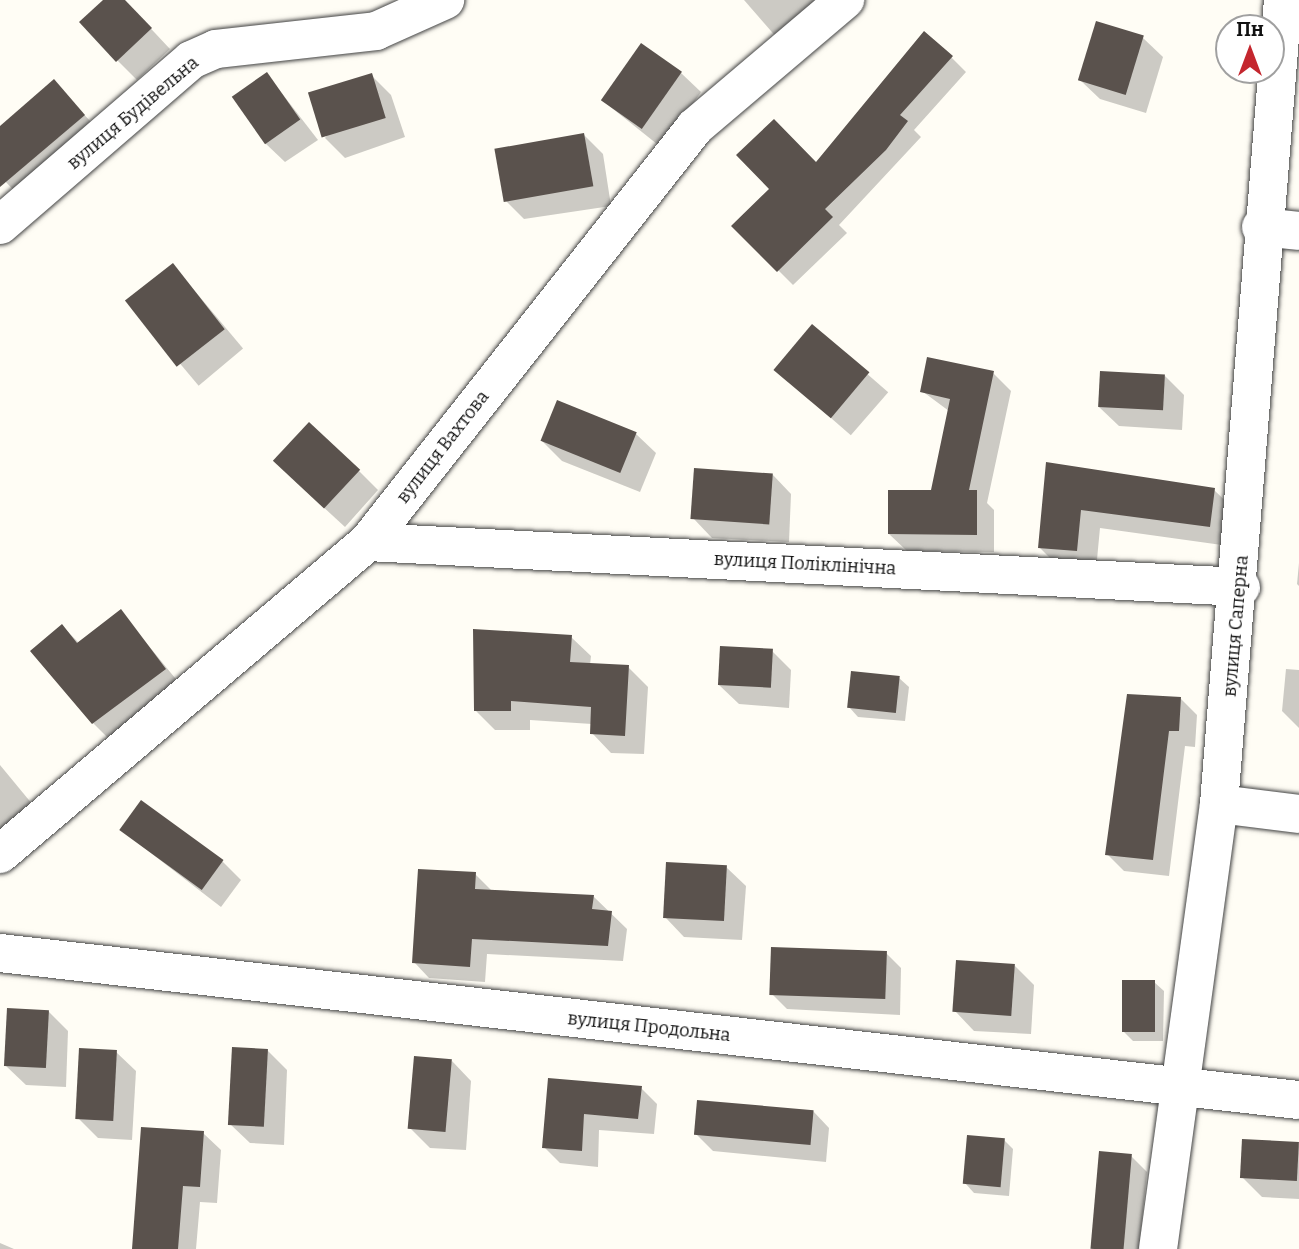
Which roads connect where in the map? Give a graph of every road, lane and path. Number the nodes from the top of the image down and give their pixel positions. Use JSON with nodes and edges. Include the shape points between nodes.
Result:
{"nodes":[{"id":1,"x":445,"y":0,"type":"edge"},
{"id":2,"x":845,"y":0,"type":"edge"},
{"id":3,"x":1283,"y":0,"type":"edge"},
{"id":4,"x":0,"y":225,"type":"edge"},
{"id":5,"x":1261,"y":227,"type":"junction"},
{"id":6,"x":1299,"y":231,"type":"edge"},
{"id":7,"x":368,"y":542,"type":"junction"},
{"id":8,"x":1241,"y":587,"type":"junction"},
{"id":9,"x":1219,"y":804,"type":"junction"},
{"id":10,"x":1299,"y":814,"type":"edge"},
{"id":11,"x":0,"y":854,"type":"edge"},
{"id":12,"x":0,"y":953,"type":"edge"},
{"id":13,"x":1179,"y":1086,"type":"junction"},
{"id":14,"x":1299,"y":1100,"type":"edge"},
{"id":15,"x":1158,"y":1249,"type":"edge"}],
"edges":[{"from":1,"to":4,"type":"street","name":"вулиця Будівельна","via":[[376,30],[228,47],[191,60]]},
{"from":2,"to":7,"type":"street","name":"вулиця Вахтова","via":[[695,127]]},
{"from":3,"to":5,"type":"street","name":"вулиця Саперна"},
{"from":5,"to":6,"type":"street"},
{"from":5,"to":8,"type":"street","name":"вулиця Саперна"},
{"from":7,"to":8,"type":"street","name":"вулиця Поліклінічна"},
{"from":7,"to":11,"type":"street","name":"вулиця Вахтова"},
{"from":8,"to":9,"type":"street","name":"вулиця Саперна"},
{"from":9,"to":10,"type":"street"},
{"from":9,"to":13,"type":"street","name":"вулиця Саперна"},
{"from":12,"to":13,"type":"street","name":"вулиця Продольна"},
{"from":13,"to":14,"type":"street","name":"вулиця Продольна"},
{"from":13,"to":15,"type":"street","name":"вулиця Саперна"}]}
